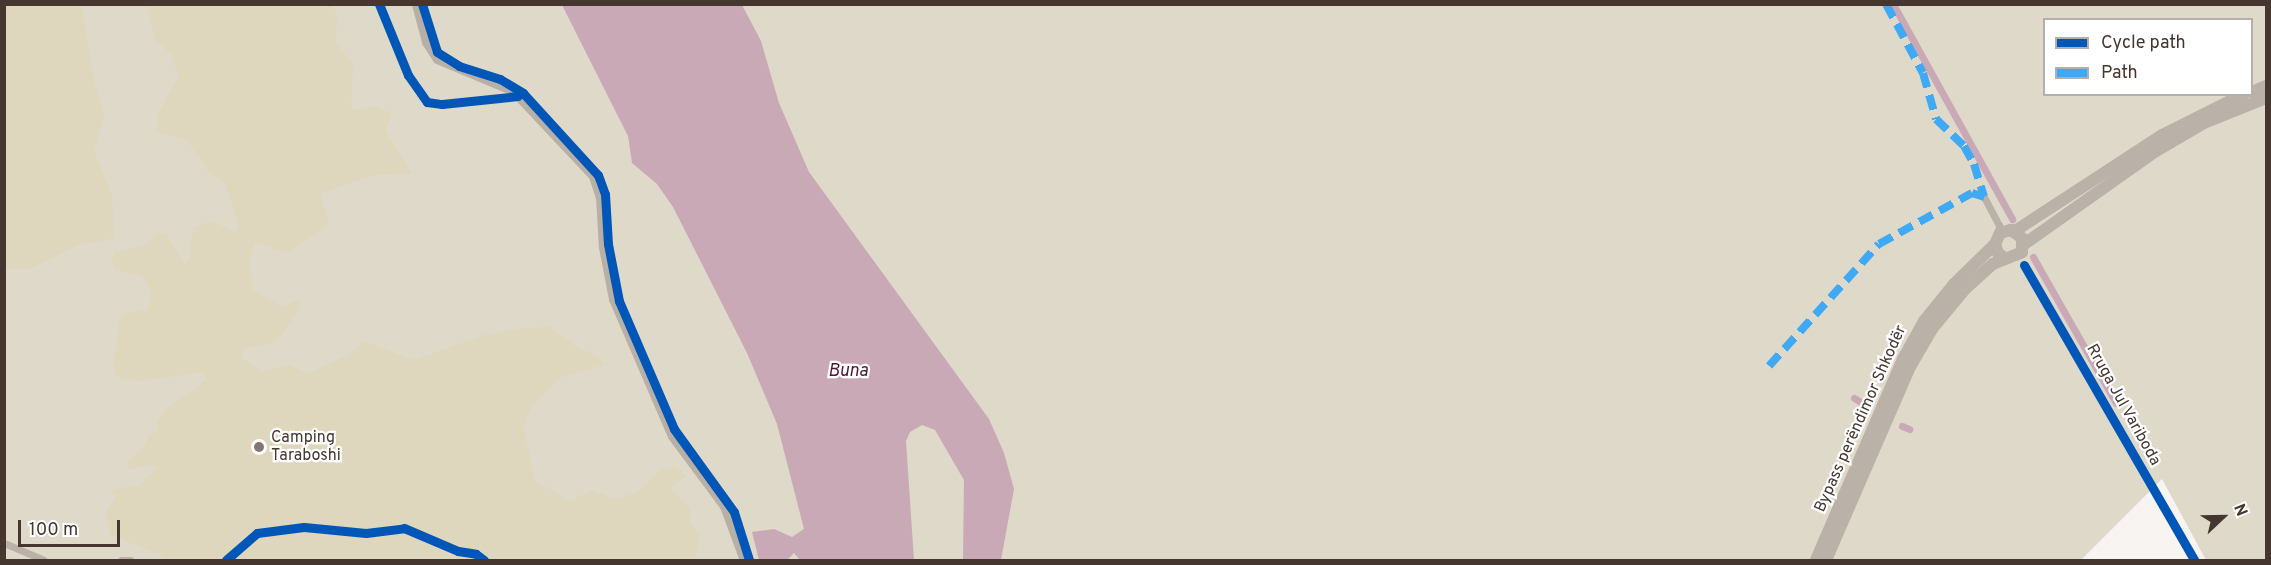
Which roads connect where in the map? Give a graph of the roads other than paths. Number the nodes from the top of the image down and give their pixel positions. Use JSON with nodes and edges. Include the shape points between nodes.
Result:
{"nodes":[{"id":1,"x":380,"y":4,"type":"edge"},
{"id":2,"x":416,"y":4,"type":"edge"},
{"id":3,"x":518,"y":96,"type":"junction"},
{"id":4,"x":2240,"y":96,"type":"edge"},
{"id":5,"x":2266,"y":98,"type":"edge"},
{"id":6,"x":1984,"y":197,"type":"dead end"},
{"id":7,"x":1997,"y":222,"type":"junction"},
{"id":8,"x":2013,"y":230,"type":"junction"},
{"id":9,"x":1996,"y":239,"type":"junction"},
{"id":10,"x":2023,"y":248,"type":"junction"},
{"id":11,"x":2008,"y":258,"type":"junction"},
{"id":12,"x":2024,"y":265,"type":"junction"},
{"id":13,"x":4,"y":543,"type":"edge"},
{"id":14,"x":44,"y":561,"type":"edge"},
{"id":15,"x":121,"y":561,"type":"edge"},
{"id":16,"x":130,"y":561,"type":"edge"},
{"id":17,"x":226,"y":561,"type":"edge"},
{"id":18,"x":484,"y":561,"type":"edge"},
{"id":19,"x":744,"y":561,"type":"edge"},
{"id":20,"x":1816,"y":561,"type":"edge"},
{"id":21,"x":1826,"y":561,"type":"edge"},
{"id":22,"x":2194,"y":561,"type":"edge"}],
"edges":[{"from":1,"to":3,"type":"street","via":[[408,75],[427,102]]},
{"from":2,"to":3,"type":"main road","via":[[426,42],[437,59]]},
{"from":3,"to":19,"type":"main road","via":[[596,182],[613,299],[672,436],[724,506]]},
{"from":4,"to":8,"type":"highway","name":"Bypass perëndimor Shkodër","via":[[2153,140]]},
{"from":5,"to":10,"type":"highway","name":"Bypass perëndimor Shkodër","via":[[2204,123],[2156,151]]},
{"from":6,"to":7,"type":"street"},
{"from":7,"to":8,"type":"street"},
{"from":7,"to":9,"type":"street"},
{"from":8,"to":9,"type":"highway","name":"Bypass perëndimor Shkodër"},
{"from":8,"to":10,"type":"highway"},
{"from":9,"to":11,"type":"highway"},
{"from":9,"to":20,"type":"highway","name":"Bypass perëndimor Shkodër","via":[[1943,296],[1908,349]]},
{"from":10,"to":11,"type":"highway","name":"Bypass perëndimor Shkodër"},
{"from":10,"to":12,"type":"street","name":"Rruga Jul Variboda"},
{"from":11,"to":12,"type":"street"},
{"from":11,"to":21,"type":"highway","name":"Bypass perëndimor Shkodër","via":[[1990,266],[1965,289],[1932,329],[1910,367]]},
{"from":12,"to":22,"type":"street","name":"Rruga Jul Variboda"},
{"from":13,"to":14,"type":"street"},
{"from":15,"to":16,"type":"street"},
{"from":17,"to":18,"type":"street","via":[[257,533],[304,527],[366,532],[404,528],[458,551],[476,554]]}]}
